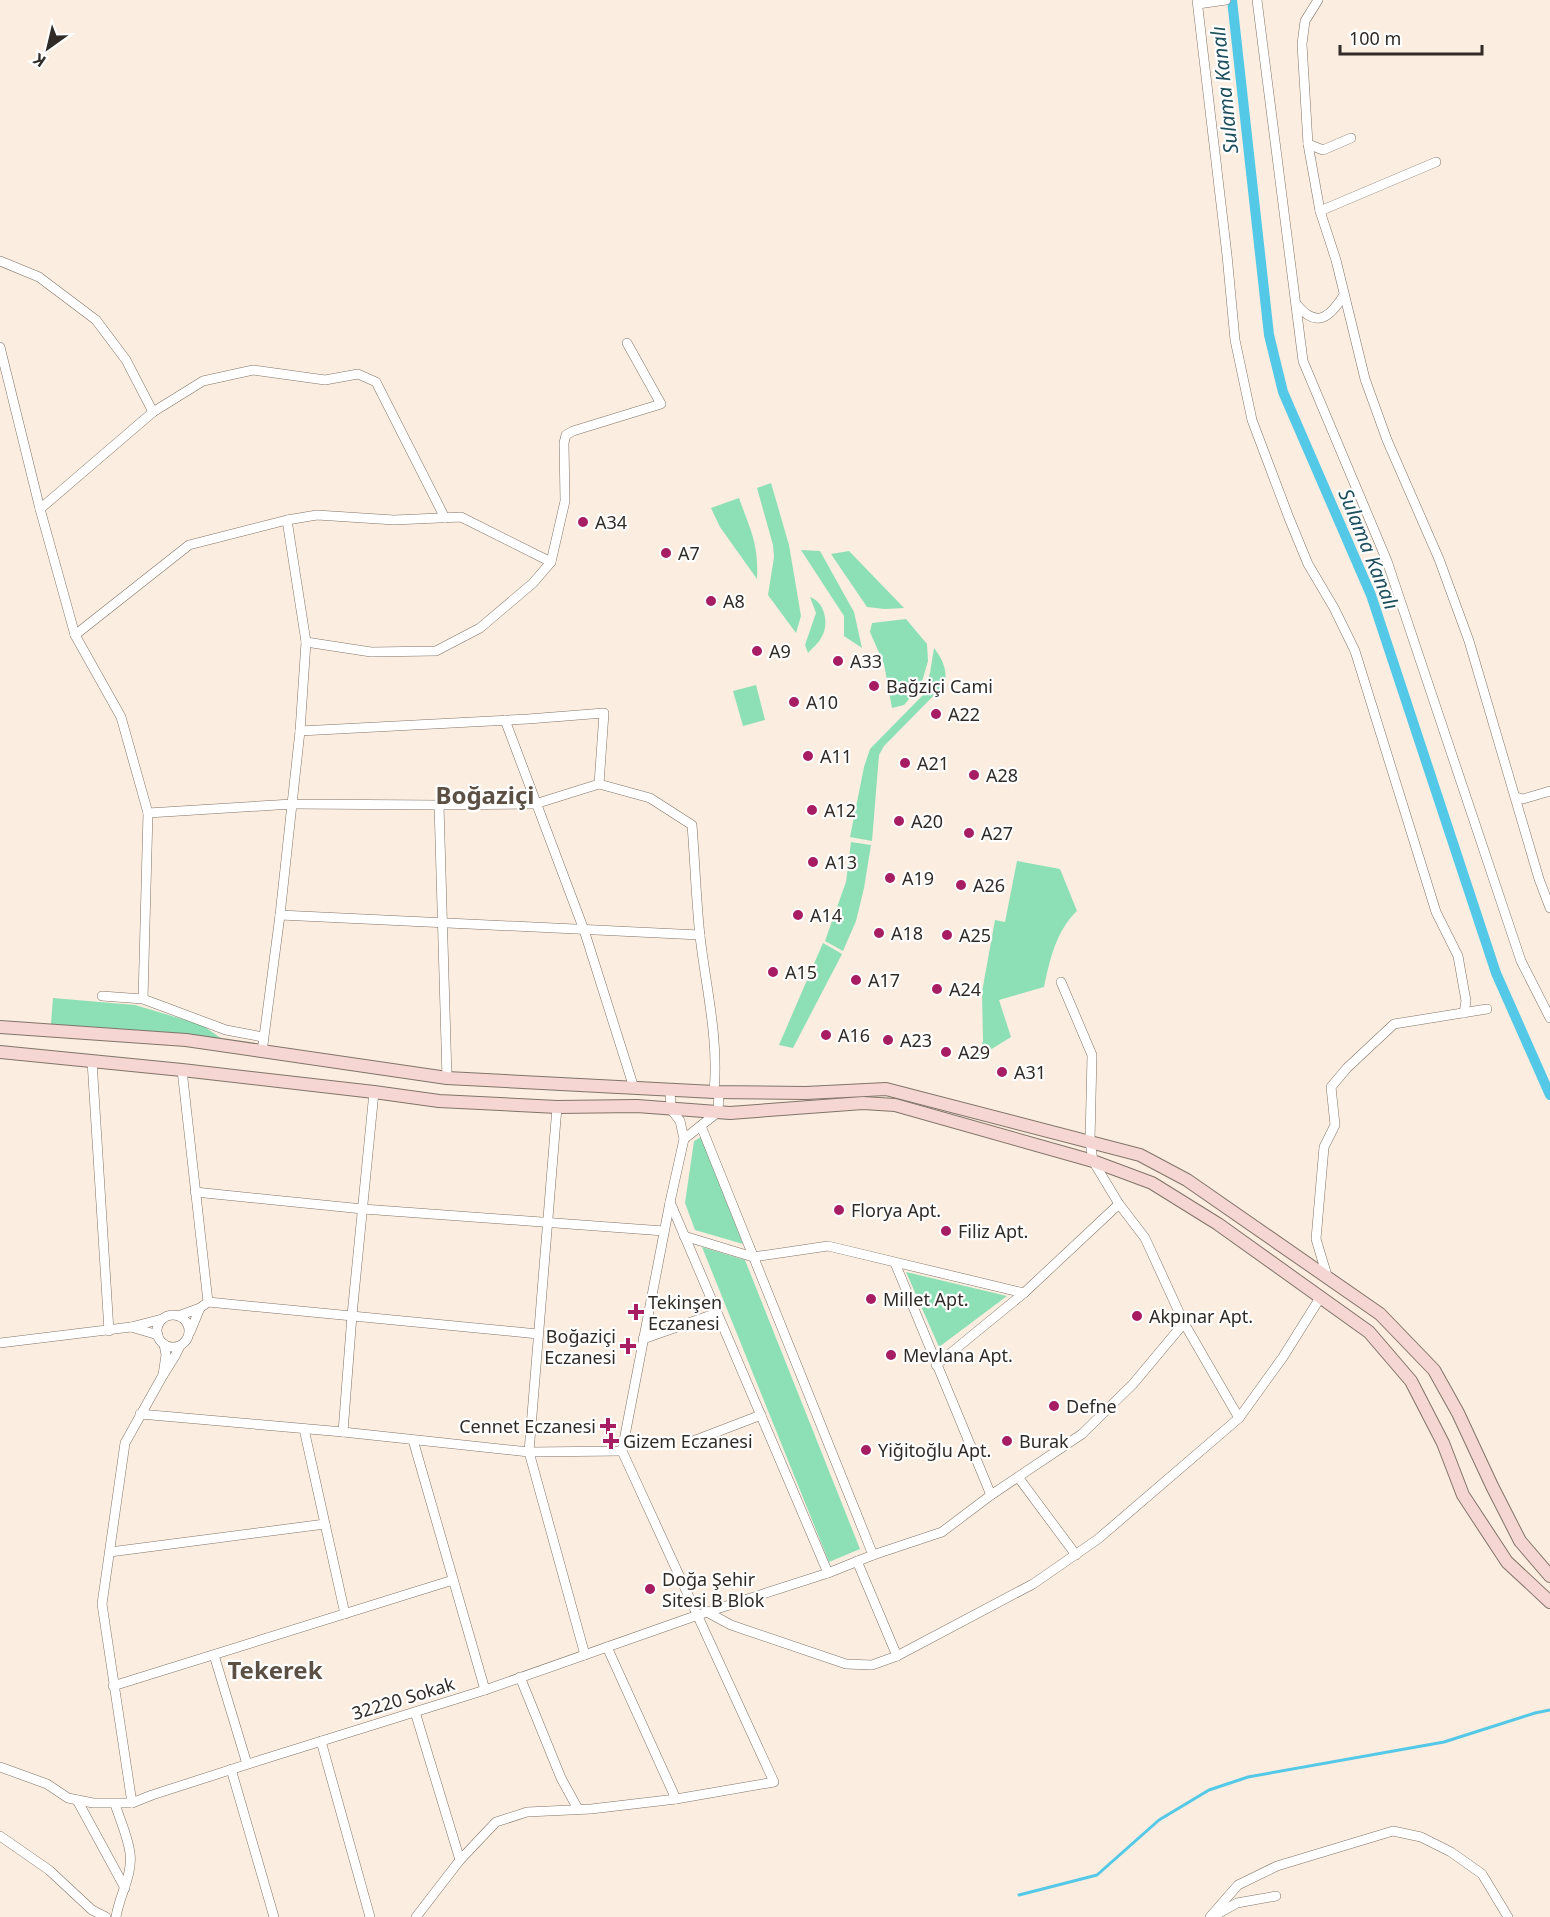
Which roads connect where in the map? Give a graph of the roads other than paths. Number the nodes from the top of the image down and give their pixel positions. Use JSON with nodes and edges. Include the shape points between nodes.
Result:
{"nodes":[{"id":1,"x":1226,"y":0,"type":"edge"},
{"id":2,"x":1257,"y":0,"type":"edge"},
{"id":3,"x":1318,"y":0,"type":"edge"},
{"id":4,"x":1197,"y":2,"type":"edge"},
{"id":5,"x":1351,"y":138,"type":"dead end"},
{"id":6,"x":1308,"y":144,"type":"junction"},
{"id":7,"x":1436,"y":162,"type":"dead end"},
{"id":8,"x":1320,"y":211,"type":"junction"},
{"id":9,"x":0,"y":261,"type":"edge"},
{"id":10,"x":1344,"y":295,"type":"junction"},
{"id":11,"x":1296,"y":304,"type":"junction"},
{"id":12,"x":627,"y":343,"type":"dead end"},
{"id":13,"x":0,"y":347,"type":"edge"},
{"id":14,"x":153,"y":412,"type":"junction"},
{"id":15,"x":40,"y":509,"type":"junction"},
{"id":16,"x":445,"y":518,"type":"junction"},
{"id":17,"x":287,"y":520,"type":"junction"},
{"id":18,"x":551,"y":562,"type":"junction"},
{"id":19,"x":75,"y":635,"type":"junction"},
{"id":20,"x":306,"y":642,"type":"junction"},
{"id":21,"x":505,"y":720,"type":"junction"},
{"id":22,"x":300,"y":731,"type":"junction"},
{"id":23,"x":599,"y":784,"type":"junction"},
{"id":24,"x":1550,"y":791,"type":"edge"},
{"id":25,"x":1516,"y":797,"type":"junction"},
{"id":26,"x":292,"y":804,"type":"junction"},
{"id":27,"x":535,"y":804,"type":"junction"},
{"id":28,"x":439,"y":805,"type":"junction"},
{"id":29,"x":148,"y":813,"type":"junction"},
{"id":30,"x":1550,"y":908,"type":"edge"},
{"id":31,"x":280,"y":915,"type":"junction"},
{"id":32,"x":443,"y":922,"type":"junction"},
{"id":33,"x":584,"y":930,"type":"junction"},
{"id":34,"x":700,"y":935,"type":"junction"},
{"id":35,"x":1061,"y":982,"type":"dead end"},
{"id":36,"x":102,"y":996,"type":"dead end"},
{"id":37,"x":143,"y":999,"type":"junction"},
{"id":38,"x":1487,"y":1009,"type":"dead end"},
{"id":39,"x":1464,"y":1013,"type":"junction"},
{"id":40,"x":1550,"y":1018,"type":"edge"},
{"id":41,"x":0,"y":1027,"type":"edge"},
{"id":42,"x":264,"y":1037,"type":"junction"},
{"id":43,"x":0,"y":1052,"type":"edge"},
{"id":44,"x":261,"y":1052,"type":"junction"},
{"id":45,"x":92,"y":1061,"type":"junction"},
{"id":46,"x":182,"y":1070,"type":"junction"},
{"id":47,"x":447,"y":1078,"type":"junction"},
{"id":48,"x":634,"y":1088,"type":"junction"},
{"id":49,"x":670,"y":1090,"type":"junction"},
{"id":50,"x":374,"y":1092,"type":"junction"},
{"id":51,"x":717,"y":1092,"type":"junction"},
{"id":52,"x":557,"y":1107,"type":"junction"},
{"id":53,"x":671,"y":1109,"type":"junction"},
{"id":54,"x":718,"y":1112,"type":"junction"},
{"id":55,"x":701,"y":1125,"type":"junction"},
{"id":56,"x":684,"y":1139,"type":"junction"},
{"id":57,"x":1090,"y":1141,"type":"junction"},
{"id":58,"x":1093,"y":1161,"type":"junction"},
{"id":59,"x":195,"y":1192,"type":"junction"},
{"id":60,"x":670,"y":1202,"type":"junction"},
{"id":61,"x":1119,"y":1204,"type":"junction"},
{"id":62,"x":363,"y":1209,"type":"junction"},
{"id":63,"x":546,"y":1222,"type":"junction"},
{"id":64,"x":664,"y":1231,"type":"junction"},
{"id":65,"x":684,"y":1236,"type":"junction"},
{"id":66,"x":753,"y":1257,"type":"junction"},
{"id":67,"x":895,"y":1263,"type":"junction"},
{"id":68,"x":1329,"y":1279,"type":"junction"},
{"id":69,"x":1024,"y":1293,"type":"junction"},
{"id":70,"x":1320,"y":1298,"type":"junction"},
{"id":71,"x":204,"y":1305,"type":"junction"},
{"id":72,"x":717,"y":1312,"type":"junction"},
{"id":73,"x":352,"y":1315,"type":"junction"},
{"id":74,"x":178,"y":1316,"type":"junction"},
{"id":75,"x":162,"y":1318,"type":"junction"},
{"id":76,"x":1184,"y":1323,"type":"junction"},
{"id":77,"x":131,"y":1328,"type":"junction"},
{"id":78,"x":109,"y":1331,"type":"junction"},
{"id":79,"x":190,"y":1332,"type":"junction"},
{"id":80,"x":538,"y":1334,"type":"junction"},
{"id":81,"x":158,"y":1335,"type":"junction"},
{"id":82,"x":643,"y":1339,"type":"junction"},
{"id":83,"x":0,"y":1343,"type":"edge"},
{"id":84,"x":164,"y":1344,"type":"junction"},
{"id":85,"x":180,"y":1346,"type":"junction"},
{"id":86,"x":936,"y":1365,"type":"junction"},
{"id":87,"x":163,"y":1375,"type":"junction"},
{"id":88,"x":140,"y":1414,"type":"junction"},
{"id":89,"x":761,"y":1415,"type":"junction"},
{"id":90,"x":1239,"y":1418,"type":"junction"},
{"id":91,"x":304,"y":1429,"type":"junction"},
{"id":92,"x":343,"y":1432,"type":"junction"},
{"id":93,"x":413,"y":1440,"type":"junction"},
{"id":94,"x":688,"y":1443,"type":"dead end"},
{"id":95,"x":622,"y":1451,"type":"junction"},
{"id":96,"x":529,"y":1452,"type":"junction"},
{"id":97,"x":1018,"y":1477,"type":"junction"},
{"id":98,"x":991,"y":1495,"type":"junction"},
{"id":99,"x":325,"y":1524,"type":"junction"},
{"id":100,"x":110,"y":1551,"type":"junction"},
{"id":101,"x":1076,"y":1554,"type":"junction"},
{"id":102,"x":873,"y":1555,"type":"junction"},
{"id":103,"x":857,"y":1561,"type":"junction"},
{"id":104,"x":828,"y":1573,"type":"junction"},
{"id":105,"x":1550,"y":1576,"type":"edge"},
{"id":106,"x":453,"y":1580,"type":"junction"},
{"id":107,"x":1550,"y":1602,"type":"edge"},
{"id":108,"x":703,"y":1613,"type":"junction"},
{"id":109,"x":345,"y":1614,"type":"junction"},
{"id":110,"x":607,"y":1647,"type":"junction"},
{"id":111,"x":214,"y":1655,"type":"junction"},
{"id":112,"x":585,"y":1655,"type":"junction"},
{"id":113,"x":897,"y":1656,"type":"junction"},
{"id":114,"x":520,"y":1677,"type":"junction"},
{"id":115,"x":113,"y":1686,"type":"junction"},
{"id":116,"x":485,"y":1690,"type":"junction"},
{"id":117,"x":415,"y":1712,"type":"junction"},
{"id":118,"x":321,"y":1741,"type":"junction"},
{"id":119,"x":248,"y":1764,"type":"junction"},
{"id":120,"x":0,"y":1767,"type":"edge"},
{"id":121,"x":231,"y":1769,"type":"junction"},
{"id":122,"x":676,"y":1799,"type":"junction"},
{"id":123,"x":77,"y":1800,"type":"junction"},
{"id":124,"x":132,"y":1803,"type":"junction"},
{"id":125,"x":115,"y":1804,"type":"junction"},
{"id":126,"x":578,"y":1809,"type":"junction"},
{"id":127,"x":0,"y":1836,"type":"edge"},
{"id":128,"x":460,"y":1860,"type":"junction"},
{"id":129,"x":125,"y":1888,"type":"junction"},
{"id":130,"x":1276,"y":1896,"type":"dead end"},
{"id":131,"x":106,"y":1917,"type":"edge"},
{"id":132,"x":116,"y":1917,"type":"edge"},
{"id":133,"x":274,"y":1917,"type":"edge"},
{"id":134,"x":370,"y":1917,"type":"edge"},
{"id":135,"x":416,"y":1917,"type":"edge"},
{"id":136,"x":1211,"y":1917,"type":"edge"},
{"id":137,"x":1508,"y":1917,"type":"edge"}],
"edges":[{"from":1,"to":4,"type":"street"},
{"from":2,"to":11,"type":"street"},
{"from":3,"to":6,"type":"street","via":[[1305,21],[1302,44]]},
{"from":4,"to":39,"type":"street","via":[[1235,340],[1252,420],[1308,564],[1355,651],[1436,912],[1458,956],[1466,1002]]},
{"from":5,"to":6,"type":"street","via":[[1323,150]]},
{"from":6,"to":8,"type":"street"},
{"from":7,"to":8,"type":"street"},
{"from":8,"to":10,"type":"street"},
{"from":9,"to":14,"type":"street","via":[[39,277],[96,320],[126,360]]},
{"from":10,"to":11,"type":"street","via":[[1333,311],[1320,318],[1308,317]]},
{"from":10,"to":25,"type":"street","via":[[1365,379],[1469,641]]},
{"from":11,"to":40,"type":"street","via":[[1303,360],[1387,561],[1521,961]]},
{"from":12,"to":18,"type":"street","via":[[661,404],[566,435],[565,501]]},
{"from":13,"to":15,"type":"street"},
{"from":14,"to":15,"type":"street"},
{"from":14,"to":16,"type":"street","via":[[203,381],[253,370],[325,380],[358,374],[376,382]]},
{"from":15,"to":19,"type":"street"},
{"from":16,"to":17,"type":"street","via":[[394,520],[317,515]]},
{"from":16,"to":18,"type":"street","via":[[461,517]]},
{"from":17,"to":19,"type":"street","via":[[189,545]]},
{"from":17,"to":20,"type":"street"},
{"from":18,"to":20,"type":"street","via":[[533,583],[480,628],[436,651],[371,652]]},
{"from":19,"to":29,"type":"street","via":[[121,717]]},
{"from":20,"to":22,"type":"street"},
{"from":21,"to":22,"type":"street"},
{"from":21,"to":23,"type":"street","via":[[604,713]]},
{"from":21,"to":27,"type":"street"},
{"from":22,"to":26,"type":"street"},
{"from":23,"to":27,"type":"street"},
{"from":23,"to":34,"type":"street","via":[[650,798],[692,825]]},
{"from":24,"to":25,"type":"street"},
{"from":25,"to":30,"type":"street"},
{"from":26,"to":28,"type":"street"},
{"from":26,"to":29,"type":"street"},
{"from":26,"to":31,"type":"street"},
{"from":27,"to":28,"type":"street"},
{"from":27,"to":33,"type":"street"},
{"from":28,"to":32,"type":"street"},
{"from":29,"to":37,"type":"street"},
{"from":31,"to":32,"type":"street"},
{"from":31,"to":42,"type":"street"},
{"from":32,"to":33,"type":"street"},
{"from":32,"to":47,"type":"street"},
{"from":33,"to":34,"type":"street"},
{"from":33,"to":48,"type":"street"},
{"from":34,"to":51,"type":"street","via":[[715,1040]]},
{"from":35,"to":57,"type":"street","via":[[1092,1054]]},
{"from":36,"to":37,"type":"street"},
{"from":37,"to":42,"type":"street","via":[[226,1030]]},
{"from":38,"to":39,"type":"street"},
{"from":39,"to":68,"type":"street","via":[[1394,1024],[1331,1088],[1335,1125],[1324,1147],[1316,1239]]},
{"from":41,"to":44,"type":"main road","via":[[186,1040]]},
{"from":42,"to":44,"type":"street"},
{"from":43,"to":45,"type":"main road"},
{"from":44,"to":47,"type":"main road"},
{"from":45,"to":46,"type":"main road"},
{"from":45,"to":78,"type":"street"},
{"from":46,"to":50,"type":"main road"},
{"from":46,"to":59,"type":"street"},
{"from":47,"to":48,"type":"main road"},
{"from":48,"to":49,"type":"main road"},
{"from":49,"to":51,"type":"main road"},
{"from":49,"to":53,"type":"street"},
{"from":50,"to":52,"type":"main road","via":[[439,1101]]},
{"from":50,"to":62,"type":"street"},
{"from":51,"to":54,"type":"street"},
{"from":51,"to":57,"type":"main road","via":[[886,1089]]},
{"from":52,"to":53,"type":"main road"},
{"from":52,"to":63,"type":"street"},
{"from":53,"to":54,"type":"main road"},
{"from":53,"to":56,"type":"street","via":[[680,1121]]},
{"from":54,"to":55,"type":"street"},
{"from":54,"to":58,"type":"main road","via":[[863,1103],[895,1105]]},
{"from":55,"to":56,"type":"street"},
{"from":55,"to":66,"type":"street"},
{"from":56,"to":60,"type":"street"},
{"from":57,"to":58,"type":"street"},
{"from":57,"to":68,"type":"main road","via":[[1140,1155],[1187,1180]]},
{"from":58,"to":61,"type":"street"},
{"from":58,"to":70,"type":"main road","via":[[1152,1183],[1218,1224]]},
{"from":59,"to":62,"type":"street"},
{"from":59,"to":71,"type":"street"},
{"from":60,"to":64,"type":"street"},
{"from":60,"to":65,"type":"street"},
{"from":61,"to":69,"type":"street"},
{"from":61,"to":76,"type":"street","via":[[1145,1238]]},
{"from":62,"to":63,"type":"street"},
{"from":62,"to":73,"type":"street"},
{"from":63,"to":64,"type":"street"},
{"from":63,"to":80,"type":"street"},
{"from":64,"to":82,"type":"street"},
{"from":65,"to":66,"type":"street"},
{"from":65,"to":72,"type":"street"},
{"from":66,"to":67,"type":"street","via":[[828,1246]]},
{"from":66,"to":102,"type":"street"},
{"from":67,"to":69,"type":"street"},
{"from":67,"to":86,"type":"street"},
{"from":68,"to":105,"type":"main road","via":[[1380,1314],[1434,1370],[1520,1540]]},
{"from":69,"to":86,"type":"street"},
{"from":70,"to":90,"type":"street"},
{"from":70,"to":107,"type":"main road","via":[[1369,1332],[1411,1381],[1443,1443],[1462,1495],[1507,1562]]},
{"from":71,"to":73,"type":"street"},
{"from":71,"to":74,"type":"street"},
{"from":71,"to":79,"type":"street"},
{"from":72,"to":82,"type":"street"},
{"from":72,"to":89,"type":"street"},
{"from":73,"to":80,"type":"street"},
{"from":73,"to":92,"type":"street"},
{"from":74,"to":75,"type":"street"},
{"from":74,"to":79,"type":"street","via":[[186,1320]]},
{"from":75,"to":77,"type":"street"},
{"from":75,"to":81,"type":"street"},
{"from":76,"to":90,"type":"street"},
{"from":76,"to":97,"type":"street","name":"32220 Sokak","via":[[1133,1384],[1082,1434]]},
{"from":77,"to":78,"type":"street"},
{"from":77,"to":81,"type":"street"},
{"from":78,"to":83,"type":"street"},
{"from":79,"to":85,"type":"street"},
{"from":80,"to":96,"type":"street"},
{"from":81,"to":84,"type":"street"},
{"from":82,"to":95,"type":"street"},
{"from":84,"to":85,"type":"street"},
{"from":84,"to":87,"type":"street"},
{"from":85,"to":87,"type":"street"},
{"from":86,"to":98,"type":"street"},
{"from":87,"to":88,"type":"street"},
{"from":88,"to":91,"type":"street"},
{"from":88,"to":100,"type":"street","via":[[125,1443]]},
{"from":89,"to":94,"type":"street"},
{"from":89,"to":104,"type":"street"},
{"from":90,"to":101,"type":"street"},
{"from":91,"to":92,"type":"street"},
{"from":91,"to":99,"type":"street"},
{"from":92,"to":93,"type":"street"},
{"from":93,"to":96,"type":"street"},
{"from":93,"to":106,"type":"street"},
{"from":95,"to":96,"type":"street"},
{"from":95,"to":108,"type":"street"},
{"from":96,"to":112,"type":"street"},
{"from":97,"to":98,"type":"street","name":"32220 Sokak"},
{"from":97,"to":101,"type":"street"},
{"from":98,"to":102,"type":"street","name":"32220 Sokak","via":[[942,1532]]},
{"from":99,"to":100,"type":"street"},
{"from":99,"to":109,"type":"street"},
{"from":100,"to":115,"type":"street","via":[[102,1604]]},
{"from":101,"to":113,"type":"street","via":[[1033,1584]]},
{"from":102,"to":103,"type":"street","name":"32220 Sokak"},
{"from":103,"to":104,"type":"street","name":"32220 Sokak"},
{"from":103,"to":113,"type":"street"},
{"from":104,"to":108,"type":"street","name":"32220 Sokak"},
{"from":106,"to":109,"type":"street"},
{"from":106,"to":116,"type":"street"},
{"from":108,"to":110,"type":"street","name":"32220 Sokak"},
{"from":108,"to":113,"type":"street","via":[[846,1664],[872,1665]]},
{"from":108,"to":122,"type":"street","via":[[774,1782]]},
{"from":109,"to":111,"type":"street"},
{"from":110,"to":112,"type":"street","name":"32220 Sokak"},
{"from":110,"to":122,"type":"street"},
{"from":111,"to":115,"type":"street"},
{"from":111,"to":119,"type":"street"},
{"from":112,"to":114,"type":"street","name":"32220 Sokak"},
{"from":114,"to":116,"type":"street","name":"32220 Sokak"},
{"from":114,"to":126,"type":"street","via":[[561,1778]]},
{"from":115,"to":124,"type":"street"},
{"from":116,"to":117,"type":"street","name":"32220 Sokak"},
{"from":117,"to":118,"type":"street","name":"32220 Sokak"},
{"from":117,"to":128,"type":"street"},
{"from":118,"to":119,"type":"street","name":"32220 Sokak"},
{"from":118,"to":134,"type":"street"},
{"from":119,"to":121,"type":"street","name":"32220 Sokak"},
{"from":120,"to":123,"type":"street","via":[[48,1784]]},
{"from":121,"to":124,"type":"street","name":"32220 Sokak"},
{"from":121,"to":133,"type":"street"},
{"from":122,"to":126,"type":"street"},
{"from":123,"to":125,"type":"street","name":"32220 Sokak"},
{"from":123,"to":129,"type":"street"},
{"from":124,"to":125,"type":"street","name":"32220 Sokak"},
{"from":125,"to":129,"type":"street","via":[[130,1854]]},
{"from":126,"to":128,"type":"street","via":[[526,1812],[496,1822]]},
{"from":127,"to":131,"type":"street"},
{"from":128,"to":135,"type":"street"},
{"from":129,"to":132,"type":"street"},
{"from":130,"to":136,"type":"street","via":[[1237,1903]]},
{"from":136,"to":137,"type":"street","via":[[1238,1885],[1277,1866],[1393,1831],[1421,1837],[1482,1874]]}]}
